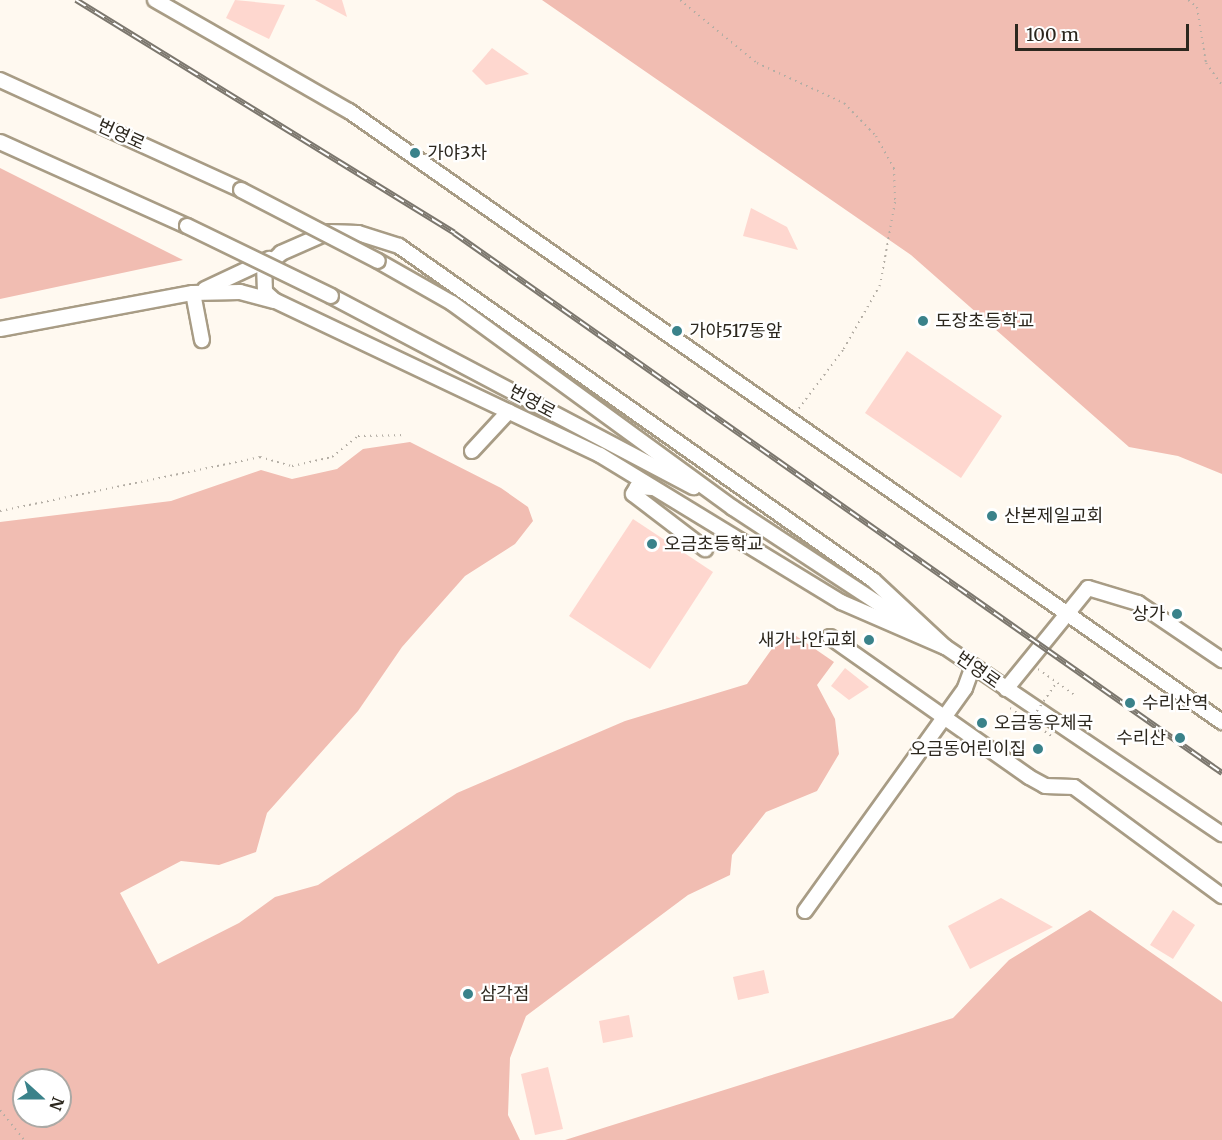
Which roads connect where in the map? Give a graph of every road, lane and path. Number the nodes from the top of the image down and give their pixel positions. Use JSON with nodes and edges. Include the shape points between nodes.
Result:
{"nodes":[{"id":1,"x":155,"y":0,"type":"edge"},
{"id":2,"x":680,"y":0,"type":"edge"},
{"id":3,"x":1188,"y":0,"type":"edge"},
{"id":4,"x":0,"y":80,"type":"edge"},
{"id":5,"x":1222,"y":85,"type":"edge"},
{"id":6,"x":0,"y":142,"type":"edge"},
{"id":7,"x":281,"y":253,"type":"junction"},
{"id":8,"x":193,"y":293,"type":"junction"},
{"id":9,"x":275,"y":301,"type":"junction"},
{"id":10,"x":0,"y":329,"type":"edge"},
{"id":11,"x":202,"y":340,"type":"dead end"},
{"id":12,"x":509,"y":411,"type":"junction"},
{"id":13,"x":789,"y":421,"type":"junction"},
{"id":14,"x":406,"y":435,"type":"dead end"},
{"id":15,"x":472,"y":451,"type":"dead end"},
{"id":16,"x":657,"y":489,"type":"junction"},
{"id":17,"x":733,"y":508,"type":"junction"},
{"id":18,"x":0,"y":511,"type":"edge"},
{"id":19,"x":705,"y":549,"type":"dead end"},
{"id":20,"x":1063,"y":612,"type":"junction"},
{"id":21,"x":830,"y":637,"type":"dead end"},
{"id":22,"x":945,"y":647,"type":"junction"},
{"id":23,"x":1026,"y":660,"type":"junction"},
{"id":24,"x":1222,"y":660,"type":"edge"},
{"id":25,"x":973,"y":666,"type":"junction"},
{"id":26,"x":1057,"y":682,"type":"junction"},
{"id":27,"x":1006,"y":689,"type":"junction"},
{"id":28,"x":1076,"y":696,"type":"dead end"},
{"id":29,"x":1010,"y":708,"type":"dead end"},
{"id":30,"x":944,"y":716,"type":"junction"},
{"id":31,"x":1030,"y":721,"type":"junction"},
{"id":32,"x":1222,"y":722,"type":"edge"},
{"id":33,"x":1053,"y":737,"type":"dead end"},
{"id":34,"x":1222,"y":834,"type":"edge"},
{"id":35,"x":1222,"y":896,"type":"edge"},
{"id":36,"x":805,"y":911,"type":"dead end"},
{"id":37,"x":0,"y":1110,"type":"edge"},
{"id":38,"x":24,"y":1140,"type":"edge"}],
"edges":[{"from":1,"to":13,"type":"street","via":[[349,111]]},
{"from":2,"to":13,"type":"path","via":[[757,63],[844,103],[876,136],[894,168],[896,202],[880,285],[843,350]]},
{"from":3,"to":5,"type":"path","via":[[1197,7],[1206,63]]},
{"from":4,"to":17,"type":"street","name":"번영로","bridge":true,"via":[[241,190],[452,303]]},
{"from":6,"to":17,"type":"street","name":"번영로","bridge":true,"via":[[331,296]]},
{"from":7,"to":8,"type":"street"},
{"from":7,"to":9,"type":"street","via":[[264,269],[262,280]]},
{"from":7,"to":22,"type":"street","via":[[329,232],[358,232],[399,246],[873,579]]},
{"from":8,"to":9,"type":"street","via":[[240,292]]},
{"from":8,"to":10,"type":"street"},
{"from":8,"to":11,"type":"street"},
{"from":9,"to":12,"type":"street"},
{"from":12,"to":15,"type":"street"},
{"from":12,"to":16,"type":"street"},
{"from":13,"to":20,"type":"street"},
{"from":14,"to":18,"type":"path","via":[[358,436],[332,457],[292,466],[260,456]]},
{"from":16,"to":19,"type":"street","via":[[637,487],[633,494]]},
{"from":16,"to":22,"type":"street","via":[[841,602]]},
{"from":17,"to":22,"type":"street","name":"번영로"},
{"from":20,"to":23,"type":"street"},
{"from":20,"to":24,"type":"street","via":[[1088,588],[1138,603]]},
{"from":20,"to":32,"type":"street"},
{"from":21,"to":30,"type":"street"},
{"from":22,"to":25,"type":"street","name":"번영로"},
{"from":23,"to":26,"type":"path"},
{"from":23,"to":27,"type":"street"},
{"from":25,"to":27,"type":"street","name":"번영로"},
{"from":25,"to":30,"type":"street"},
{"from":26,"to":28,"type":"path"},
{"from":26,"to":31,"type":"path","bridge":true},
{"from":27,"to":34,"type":"street","name":"번영로"},
{"from":29,"to":31,"type":"path"},
{"from":30,"to":35,"type":"street","via":[[1045,786],[1074,787]]},
{"from":30,"to":36,"type":"street"},
{"from":31,"to":33,"type":"path"},
{"from":37,"to":38,"type":"path"}]}
